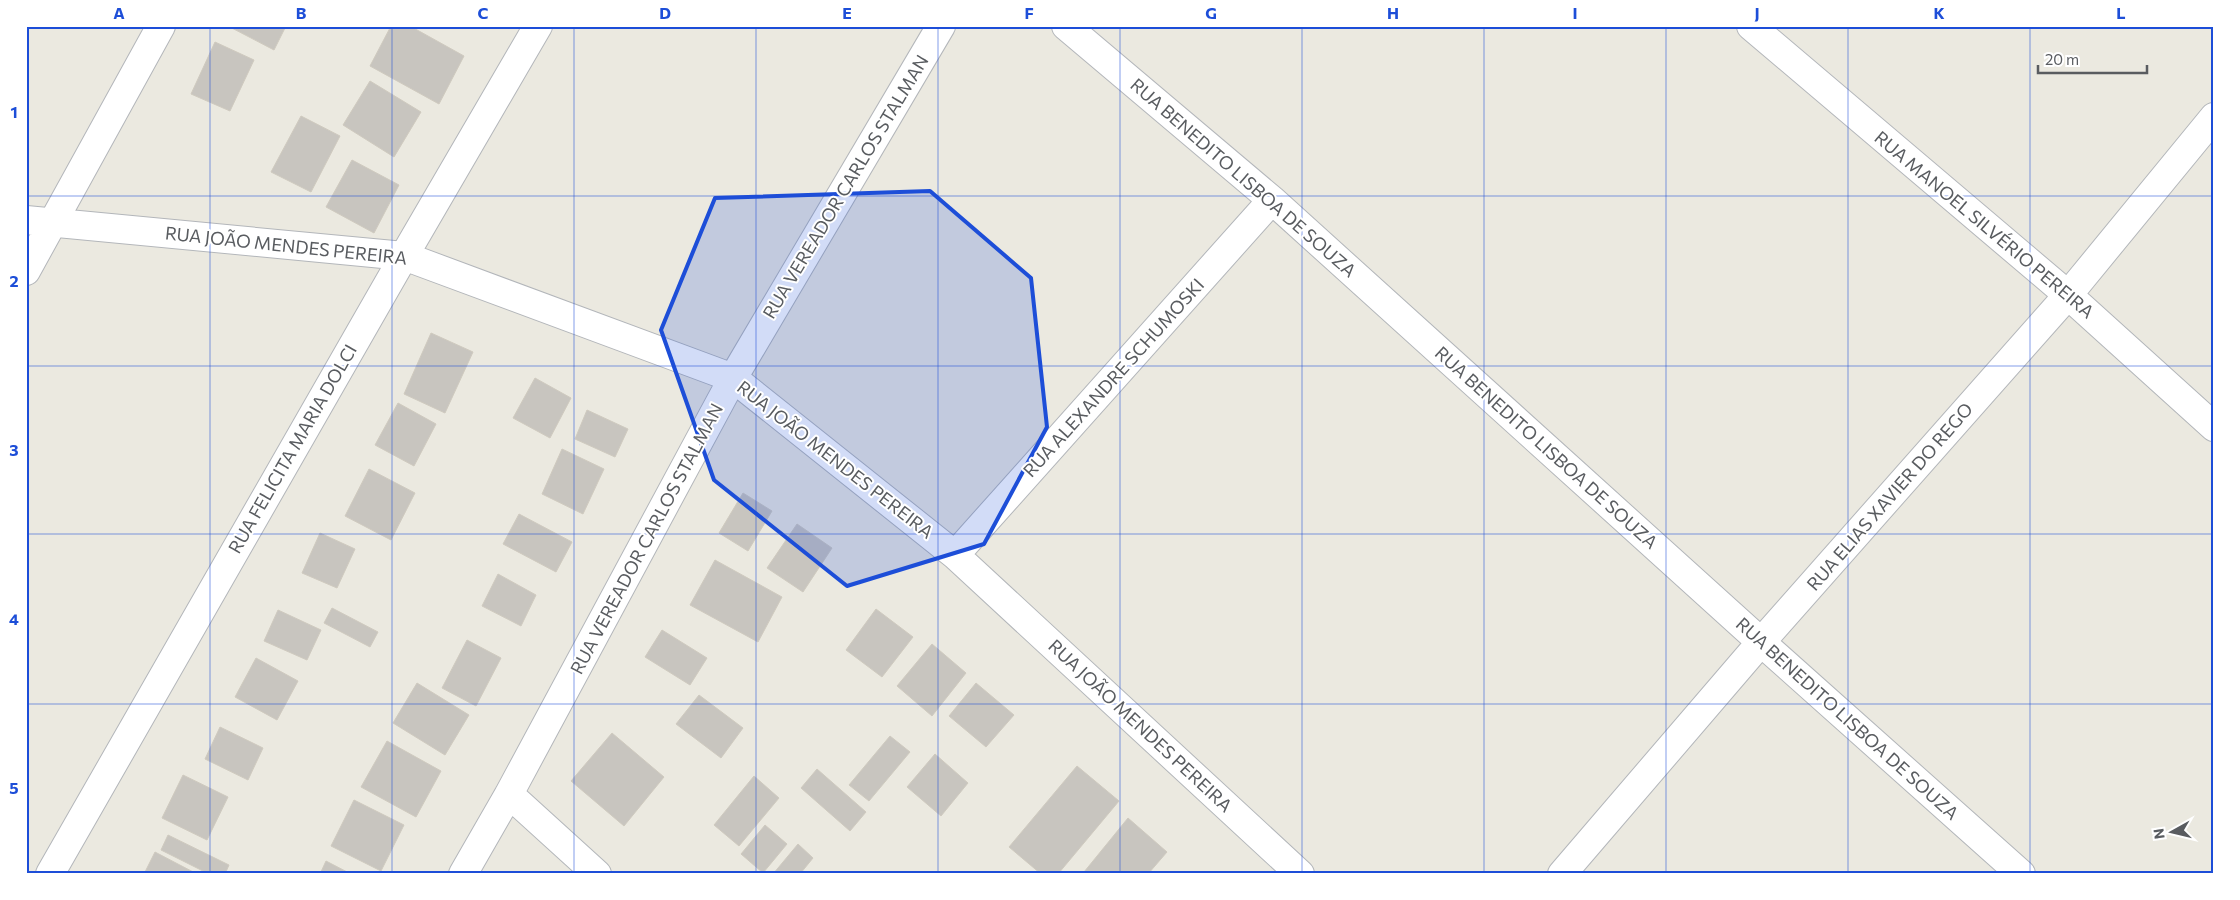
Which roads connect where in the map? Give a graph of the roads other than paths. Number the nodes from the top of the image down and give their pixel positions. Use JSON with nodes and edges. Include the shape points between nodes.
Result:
{"nodes":[{"id":1,"x":161,"y":26,"type":"edge"},
{"id":2,"x":538,"y":26,"type":"edge"},
{"id":3,"x":941,"y":26,"type":"edge"},
{"id":4,"x":1066,"y":26,"type":"edge"},
{"id":5,"x":1750,"y":26,"type":"edge"},
{"id":6,"x":2214,"y":118,"type":"edge"},
{"id":7,"x":1272,"y":200,"type":"junction"},
{"id":8,"x":26,"y":220,"type":"edge"},
{"id":9,"x":54,"y":221,"type":"junction"},
{"id":10,"x":404,"y":256,"type":"junction"},
{"id":11,"x":26,"y":271,"type":"edge"},
{"id":12,"x":2068,"y":295,"type":"junction"},
{"id":13,"x":733,"y":378,"type":"junction"},
{"id":14,"x":2214,"y":427,"type":"edge"},
{"id":15,"x":955,"y":555,"type":"junction"},
{"id":16,"x":1761,"y":642,"type":"junction"},
{"id":17,"x":509,"y":794,"type":"junction"},
{"id":18,"x":50,"y":874,"type":"edge"},
{"id":19,"x":463,"y":874,"type":"edge"},
{"id":20,"x":597,"y":874,"type":"edge"},
{"id":21,"x":1300,"y":874,"type":"edge"},
{"id":22,"x":1562,"y":874,"type":"edge"},
{"id":23,"x":2021,"y":874,"type":"edge"}],
"edges":[{"from":1,"to":9,"type":"street"},
{"from":2,"to":10,"type":"street","name":"RUA FELICITA MARIA DOLCI"},
{"from":3,"to":13,"type":"street","name":"RUA VEREADOR CARLOS STALMAN"},
{"from":4,"to":7,"type":"street","name":"RUA BENEDITO LISBOA DE SOUZA"},
{"from":5,"to":12,"type":"street","name":"RUA MANOEL SILVÉRIO PEREIRA"},
{"from":6,"to":12,"type":"street","name":"RUA ELIAS XAVIER DO REGO"},
{"from":7,"to":15,"type":"street","name":"RUA ALEXANDRE SCHUMOSKI"},
{"from":7,"to":16,"type":"street","name":"RUA BENEDITO LISBOA DE SOUZA"},
{"from":8,"to":9,"type":"street","name":"RUA JOÃO MENDES PEREIRA"},
{"from":9,"to":10,"type":"street","name":"RUA JOÃO MENDES PEREIRA"},
{"from":9,"to":11,"type":"street"},
{"from":10,"to":13,"type":"street","name":"RUA JOÃO MENDES PEREIRA"},
{"from":10,"to":18,"type":"street","name":"RUA FELICITA MARIA DOLCI"},
{"from":12,"to":14,"type":"street","name":"RUA MANOEL SILVÉRIO PEREIRA"},
{"from":12,"to":16,"type":"street","name":"RUA ELIAS XAVIER DO REGO"},
{"from":13,"to":15,"type":"street","name":"RUA JOÃO MENDES PEREIRA"},
{"from":13,"to":17,"type":"street","name":"RUA VEREADOR CARLOS STALMAN"},
{"from":15,"to":21,"type":"street","name":"RUA JOÃO MENDES PEREIRA"},
{"from":16,"to":22,"type":"street","name":"RUA ELIAS XAVIER DO REGO"},
{"from":16,"to":23,"type":"street","name":"RUA BENEDITO LISBOA DE SOUZA"},
{"from":17,"to":19,"type":"street","name":"RUA VEREADOR CARLOS STALMAN"},
{"from":17,"to":20,"type":"street"}]}
